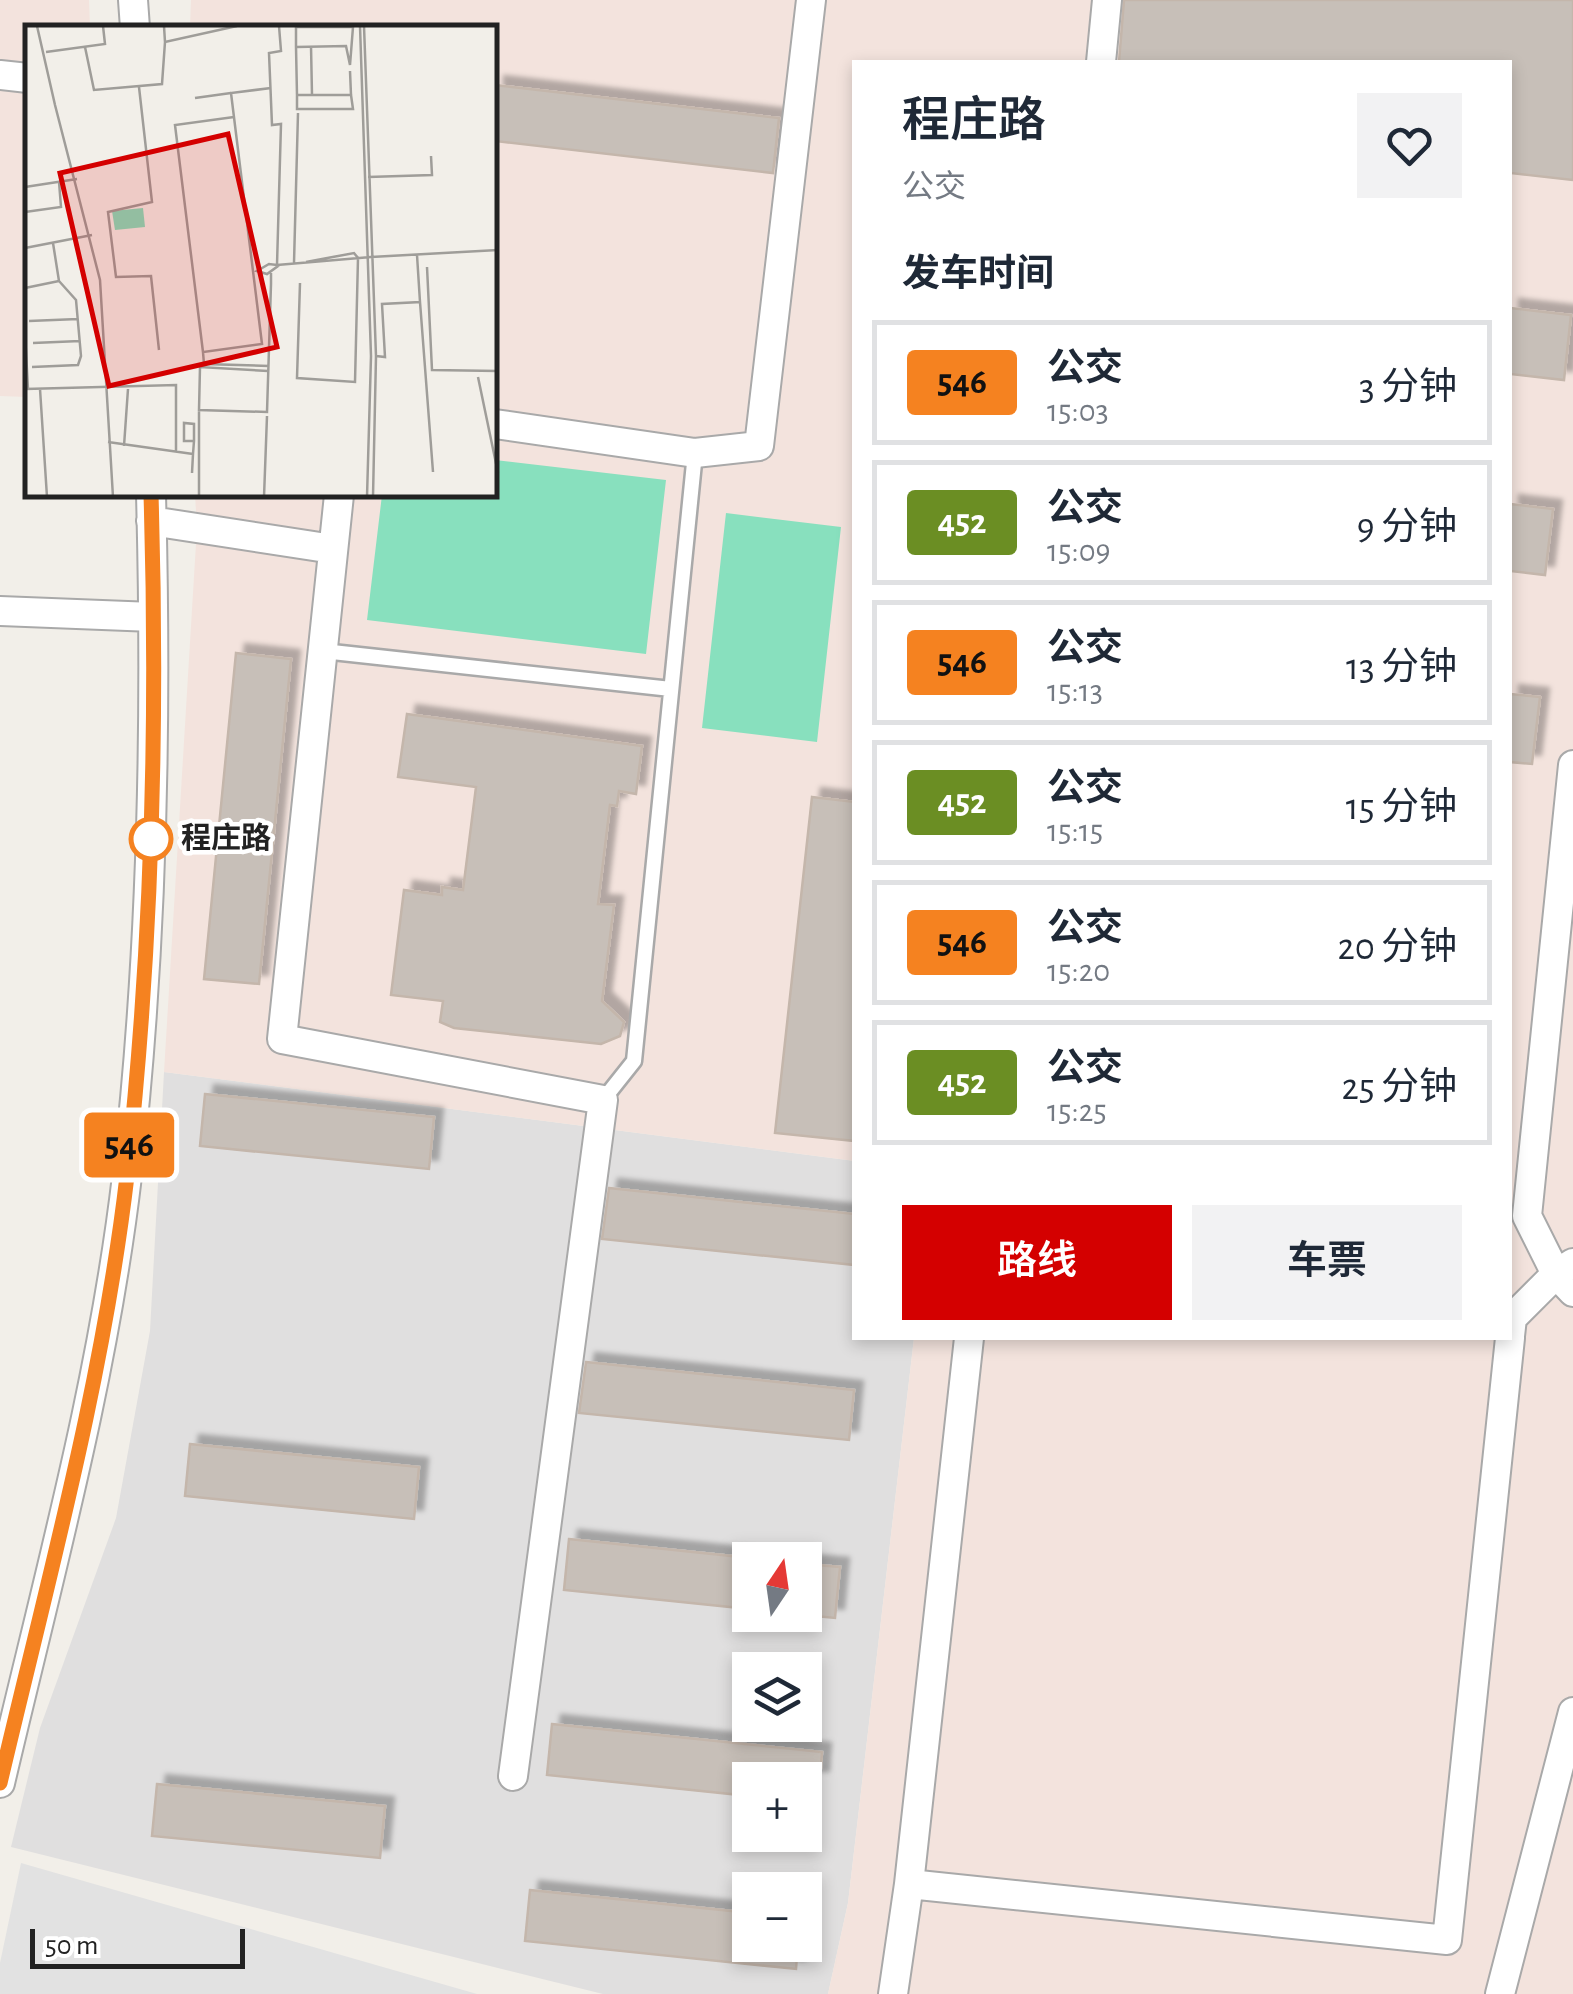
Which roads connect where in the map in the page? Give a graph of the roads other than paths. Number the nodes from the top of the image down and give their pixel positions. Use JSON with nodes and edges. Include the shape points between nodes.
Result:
{"nodes":[{"id":1,"x":133,"y":0,"type":"edge"},
{"id":2,"x":811,"y":0,"type":"edge"},
{"id":3,"x":1107,"y":0,"type":"edge"},
{"id":4,"x":135,"y":25,"type":"edge"},
{"id":5,"x":1101,"y":60,"type":"edge"},
{"id":6,"x":0,"y":75,"type":"edge"},
{"id":7,"x":25,"y":78,"type":"edge"},
{"id":8,"x":498,"y":424,"type":"edge"},
{"id":9,"x":695,"y":453,"type":"junction"},
{"id":10,"x":339,"y":498,"type":"edge"},
{"id":11,"x":151,"y":508,"type":"edge"},
{"id":12,"x":333,"y":549,"type":"junction"},
{"id":13,"x":0,"y":611,"type":"edge"},
{"id":14,"x":153,"y":617,"type":"junction"},
{"id":15,"x":322,"y":651,"type":"junction"},
{"id":16,"x":672,"y":689,"type":"junction"},
{"id":17,"x":1573,"y":765,"type":"edge"},
{"id":18,"x":603,"y":1100,"type":"junction"},
{"id":19,"x":1567,"y":1276,"type":"edge"},
{"id":20,"x":1512,"y":1318,"type":"edge"},
{"id":21,"x":969,"y":1340,"type":"edge"},
{"id":22,"x":1510,"y":1340,"type":"edge"},
{"id":23,"x":1573,"y":1712,"type":"edge"},
{"id":24,"x":513,"y":1776,"type":"dead end"},
{"id":25,"x":0,"y":1783,"type":"edge"},
{"id":26,"x":909,"y":1884,"type":"junction"},
{"id":27,"x":893,"y":1994,"type":"edge"},
{"id":28,"x":1500,"y":1994,"type":"edge"}],
"edges":[{"from":1,"to":4,"type":"street"},
{"from":2,"to":9,"type":"street","via":[[759,446]]},
{"from":3,"to":5,"type":"street"},
{"from":6,"to":7,"type":"street"},
{"from":8,"to":9,"type":"street"},
{"from":9,"to":16,"type":"lane"},
{"from":10,"to":12,"type":"street"},
{"from":11,"to":12,"type":"street"},
{"from":11,"to":14,"type":"street"},
{"from":12,"to":15,"type":"street"},
{"from":13,"to":14,"type":"street"},
{"from":14,"to":25,"type":"street","via":[[152,832],[126,1176],[81,1436]]},
{"from":15,"to":16,"type":"lane"},
{"from":15,"to":18,"type":"street","via":[[282,1040]]},
{"from":16,"to":18,"type":"lane","via":[[634,1061]]},
{"from":17,"to":19,"type":"street","via":[[1527,1216]]},
{"from":18,"to":24,"type":"street"},
{"from":19,"to":20,"type":"street"},
{"from":21,"to":26,"type":"street"},
{"from":22,"to":26,"type":"street","via":[[1448,1940]]},
{"from":23,"to":28,"type":"street"},
{"from":26,"to":27,"type":"street"}]}
